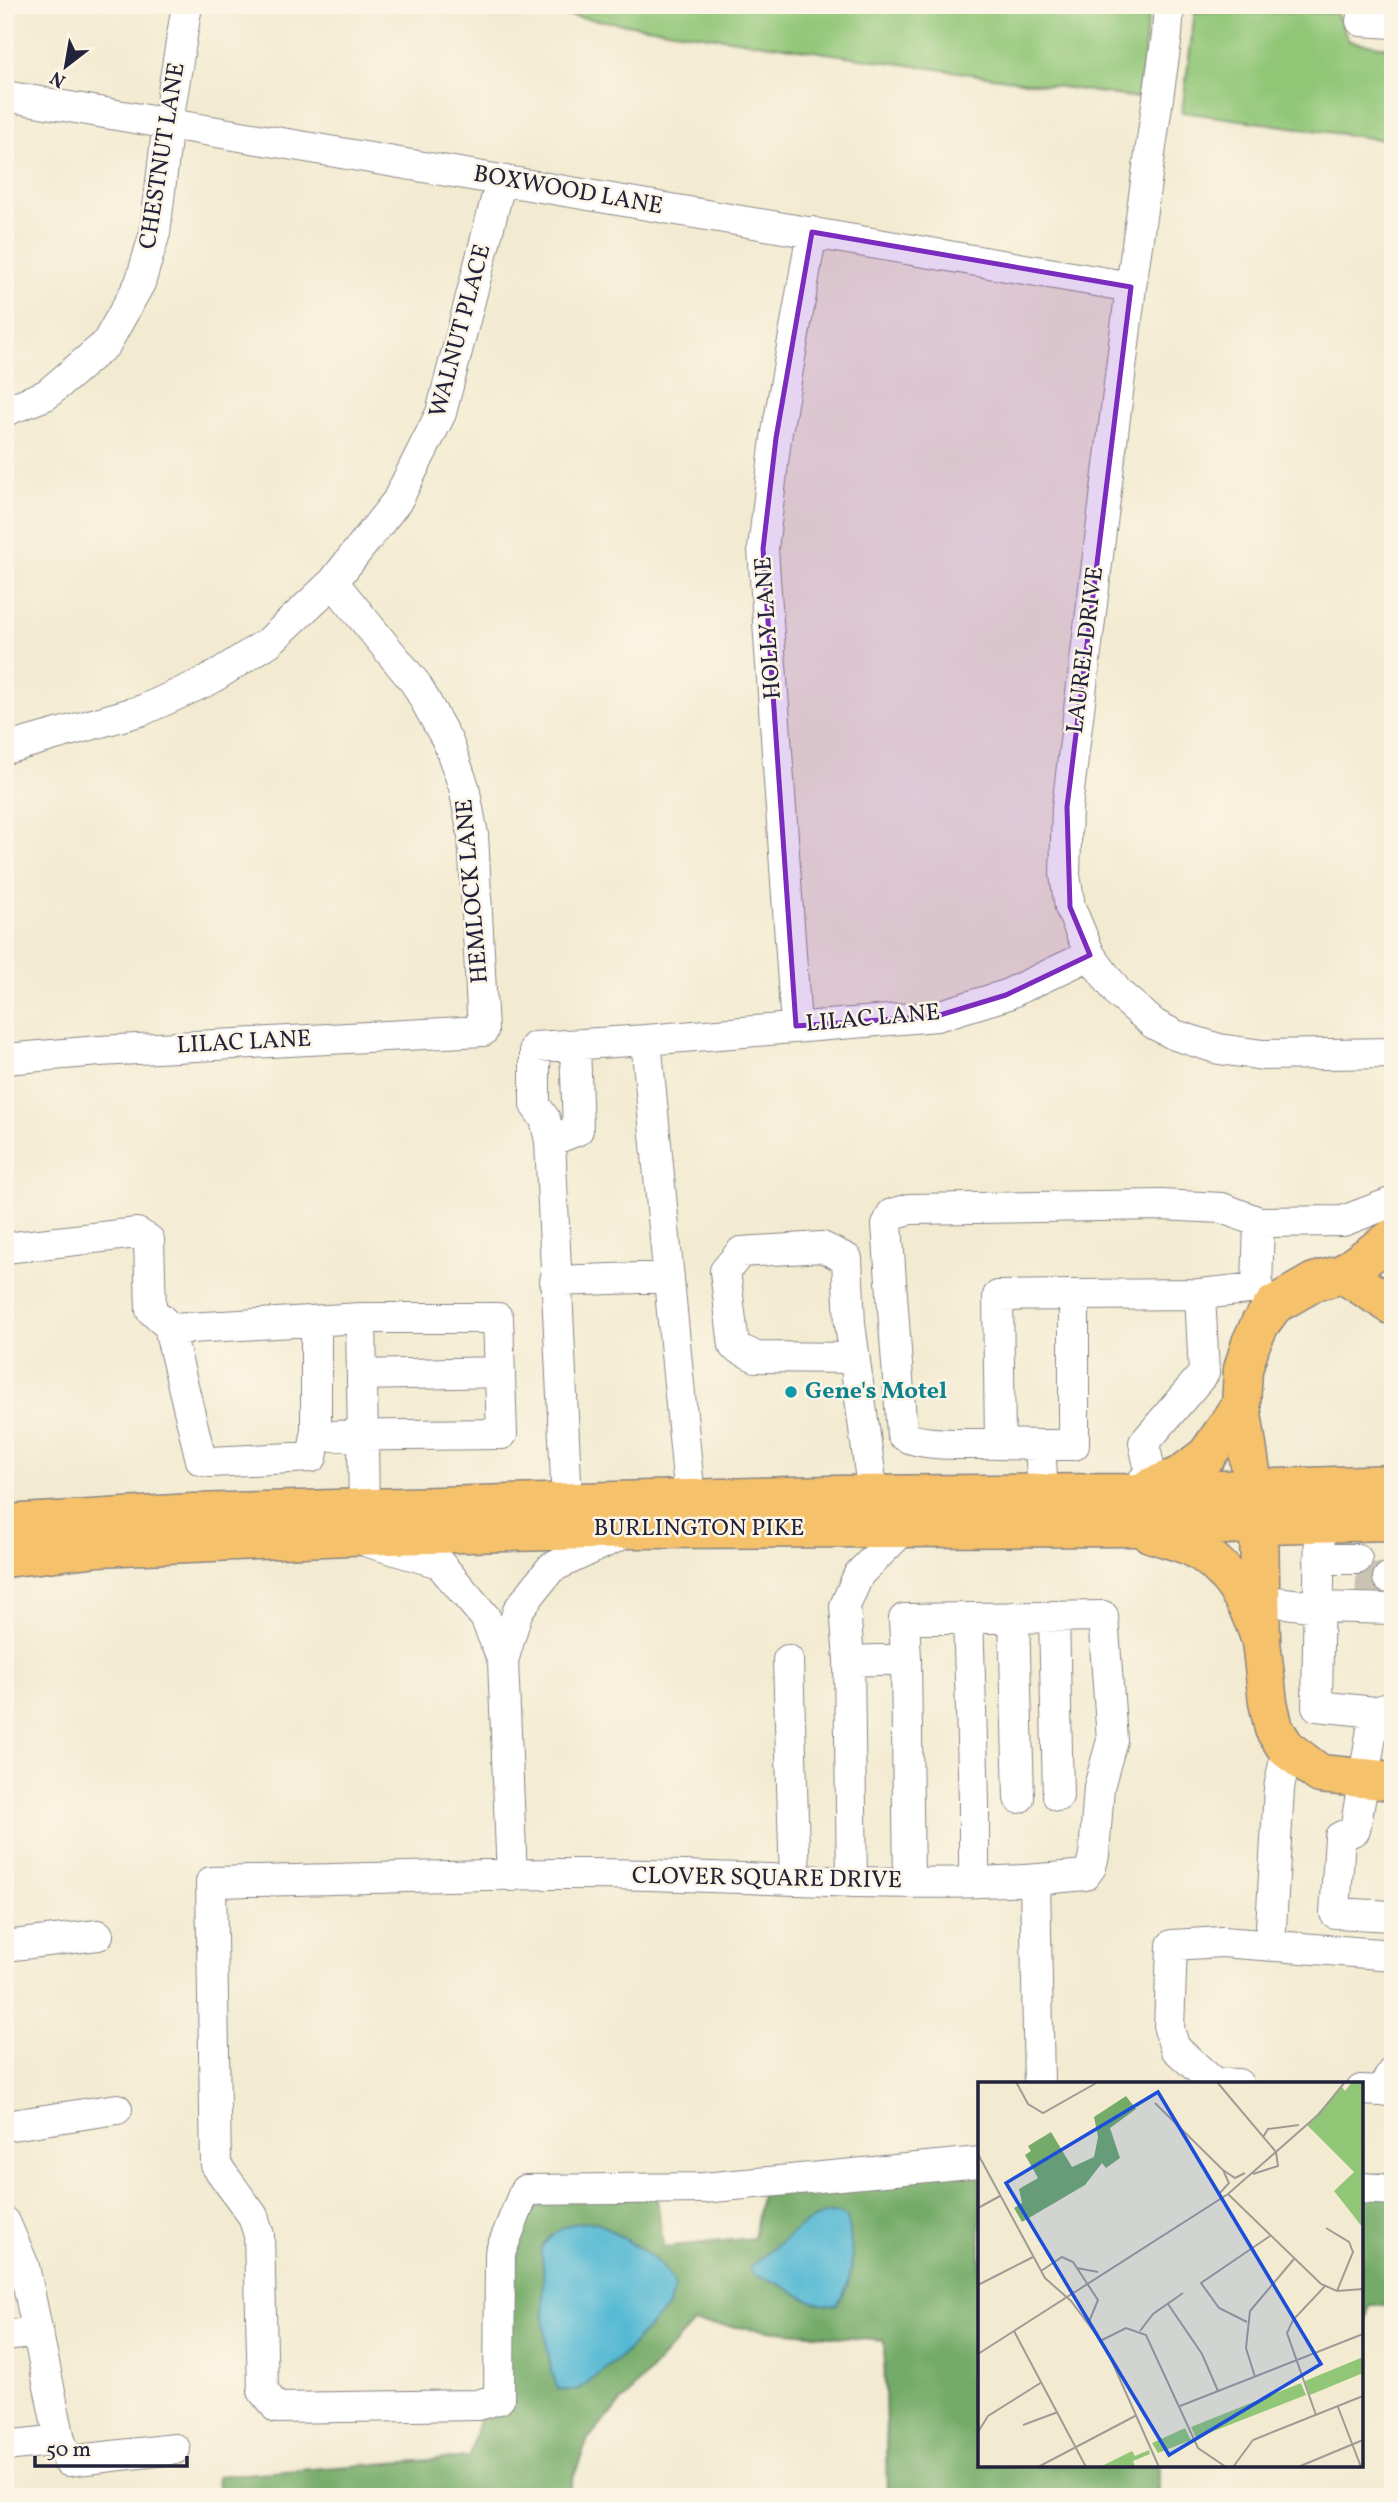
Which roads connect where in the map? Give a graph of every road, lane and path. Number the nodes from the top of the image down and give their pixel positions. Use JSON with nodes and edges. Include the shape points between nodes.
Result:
{"nodes":[{"id":1,"x":187,"y":5,"type":"edge"},
{"id":2,"x":1169,"y":5,"type":"edge"},
{"id":3,"x":1361,"y":21,"type":"dead end"},
{"id":4,"x":1393,"y":23,"type":"edge"},
{"id":5,"x":5,"y":96,"type":"edge"},
{"id":6,"x":168,"y":122,"type":"junction"},
{"id":7,"x":501,"y":180,"type":"junction"},
{"id":8,"x":812,"y":232,"type":"junction"},
{"id":9,"x":1131,"y":287,"type":"junction"},
{"id":10,"x":5,"y":411,"type":"edge"},
{"id":11,"x":333,"y":582,"type":"junction"},
{"id":12,"x":5,"y":749,"type":"edge"},
{"id":13,"x":1090,"y":955,"type":"junction"},
{"id":14,"x":796,"y":1026,"type":"junction"},
{"id":15,"x":484,"y":1031,"type":"joint"},
{"id":16,"x":646,"y":1040,"type":"junction"},
{"id":17,"x":575,"y":1045,"type":"junction"},
{"id":18,"x":1393,"y":1053,"type":"edge"},
{"id":19,"x":5,"y":1059,"type":"edge"},
{"id":20,"x":550,"y":1141,"type":"junction"},
{"id":21,"x":1393,"y":1202,"type":"edge"},
{"id":22,"x":1259,"y":1222,"type":"junction"},
{"id":23,"x":1393,"y":1238,"type":"edge"},
{"id":24,"x":5,"y":1248,"type":"edge"},
{"id":25,"x":1343,"y":1274,"type":"junction"},
{"id":26,"x":669,"y":1277,"type":"junction"},
{"id":27,"x":555,"y":1281,"type":"junction"},
{"id":28,"x":1200,"y":1294,"type":"junction"},
{"id":29,"x":1074,"y":1295,"type":"junction"},
{"id":30,"x":1265,"y":1297,"type":"junction"},
{"id":31,"x":1393,"y":1306,"type":"edge"},
{"id":32,"x":361,"y":1318,"type":"junction"},
{"id":33,"x":316,"y":1321,"type":"junction"},
{"id":34,"x":172,"y":1329,"type":"junction"},
{"id":35,"x":854,"y":1358,"type":"junction"},
{"id":36,"x":500,"y":1372,"type":"junction"},
{"id":37,"x":1204,"y":1373,"type":"junction"},
{"id":38,"x":362,"y":1375,"type":"junction"},
{"id":39,"x":1242,"y":1387,"type":"junction"},
{"id":40,"x":316,"y":1436,"type":"junction"},
{"id":41,"x":363,"y":1437,"type":"junction"},
{"id":42,"x":1000,"y":1444,"type":"junction"},
{"id":43,"x":1040,"y":1445,"type":"junction"},
{"id":44,"x":1393,"y":1484,"type":"edge"},
{"id":45,"x":1043,"y":1493,"type":"junction"},
{"id":46,"x":873,"y":1495,"type":"junction"},
{"id":47,"x":691,"y":1499,"type":"junction"},
{"id":48,"x":567,"y":1502,"type":"junction"},
{"id":49,"x":1256,"y":1507,"type":"junction"},
{"id":50,"x":1135,"y":1510,"type":"junction"},
{"id":51,"x":1393,"y":1521,"type":"edge"},
{"id":52,"x":356,"y":1522,"type":"junction"},
{"id":53,"x":634,"y":1528,"type":"junction"},
{"id":54,"x":905,"y":1528,"type":"junction"},
{"id":55,"x":6,"y":1550,"type":"edge"},
{"id":56,"x":1319,"y":1553,"type":"junction"},
{"id":57,"x":1356,"y":1568,"type":"tunnel mouth"},
{"id":58,"x":1260,"y":1600,"type":"junction"},
{"id":59,"x":1318,"y":1607,"type":"junction"},
{"id":60,"x":1393,"y":1609,"type":"edge"},
{"id":61,"x":1054,"y":1616,"type":"junction"},
{"id":62,"x":1014,"y":1617,"type":"junction"},
{"id":63,"x":968,"y":1618,"type":"junction"},
{"id":64,"x":1261,"y":1641,"type":"junction"},
{"id":65,"x":906,"y":1659,"type":"junction"},
{"id":66,"x":788,"y":1660,"type":"dead end"},
{"id":67,"x":503,"y":1661,"type":"junction"},
{"id":68,"x":849,"y":1661,"type":"junction"},
{"id":69,"x":1384,"y":1709,"type":"edge"},
{"id":70,"x":1287,"y":1749,"type":"junction"},
{"id":71,"x":1377,"y":1780,"type":"edge"},
{"id":72,"x":1058,"y":1796,"type":"junction"},
{"id":73,"x":1098,"y":1796,"type":"junction"},
{"id":74,"x":1019,"y":1798,"type":"junction"},
{"id":75,"x":974,"y":1801,"type":"junction"},
{"id":76,"x":512,"y":1876,"type":"junction"},
{"id":77,"x":794,"y":1881,"type":"junction"},
{"id":78,"x":974,"y":1881,"type":"junction"},
{"id":79,"x":1035,"y":1881,"type":"junction"},
{"id":80,"x":852,"y":1882,"type":"junction"},
{"id":81,"x":909,"y":1882,"type":"junction"},
{"id":82,"x":1393,"y":1916,"type":"edge"},
{"id":83,"x":97,"y":1935,"type":"dead end"},
{"id":84,"x":1270,"y":1945,"type":"junction"},
{"id":85,"x":5,"y":1946,"type":"edge"},
{"id":86,"x":1393,"y":1955,"type":"edge"},
{"id":87,"x":1393,"y":2071,"type":"edge"},
{"id":88,"x":1039,"y":2082,"type":"edge"},
{"id":89,"x":1214,"y":2082,"type":"edge"},
{"id":90,"x":1363,"y":2090,"type":"edge"},
{"id":91,"x":117,"y":2109,"type":"dead end"},
{"id":92,"x":5,"y":2126,"type":"edge"},
{"id":93,"x":978,"y":2162,"type":"edge"},
{"id":94,"x":1363,"y":2188,"type":"edge"},
{"id":95,"x":1393,"y":2190,"type":"edge"},
{"id":96,"x":5,"y":2222,"type":"edge"},
{"id":97,"x":37,"y":2332,"type":"junction"},
{"id":98,"x":5,"y":2336,"type":"edge"},
{"id":99,"x":60,"y":2440,"type":"junction"},
{"id":100,"x":5,"y":2446,"type":"edge"},
{"id":101,"x":175,"y":2449,"type":"dead end"}],
"edges":[{"from":1,"to":6,"type":"street","name":"CHESTNUT LANE"},
{"from":2,"to":9,"type":"street","name":"LAUREL DRIVE"},
{"from":3,"to":4,"type":"street"},
{"from":5,"to":6,"type":"street","name":"BOXWOOD LANE"},
{"from":6,"to":7,"type":"street","name":"BOXWOOD LANE"},
{"from":6,"to":10,"type":"street","name":"CHESTNUT LANE","via":[[155,233],[139,283],[106,344],[46,395]]},
{"from":7,"to":8,"type":"street","name":"BOXWOOD LANE"},
{"from":7,"to":11,"type":"street","name":"WALNUT PLACE","via":[[442,413],[397,501]]},
{"from":8,"to":9,"type":"street","name":"BOXWOOD LANE"},
{"from":8,"to":14,"type":"street","name":"HOLLY LANE","via":[[776,438],[763,549]]},
{"from":9,"to":13,"type":"street","name":"LAUREL DRIVE","via":[[1067,807],[1065,875],[1070,907]]},
{"from":11,"to":12,"type":"street","name":"WALNUT PLACE","via":[[269,642],[209,680],[143,710]]},
{"from":11,"to":15,"type":"street","name":"HEMLOCK LANE","via":[[416,684],[448,742],[464,787],[473,835]]},
{"from":13,"to":14,"type":"street","name":"LILAC LANE","via":[[1006,995],[937,1016]]},
{"from":13,"to":18,"type":"street","name":"LAUREL DRIVE","via":[[1119,994],[1154,1024],[1175,1035],[1219,1049],[1263,1055]]},
{"from":14,"to":16,"type":"street","name":"LILAC LANE"},
{"from":15,"to":19,"type":"street","name":"LILAC LANE"},
{"from":16,"to":17,"type":"street","name":"LILAC LANE"},
{"from":16,"to":26,"type":"street"},
{"from":17,"to":20,"type":"street","via":[[578,1130]]},
{"from":17,"to":20,"type":"street","name":"LILAC LANE","via":[[535,1047],[535,1105],[545,1119]]},
{"from":20,"to":27,"type":"street"},
{"from":21,"to":22,"type":"street","via":[[1343,1221]]},
{"from":22,"to":30,"type":"street"},
{"from":22,"to":42,"type":"street","via":[[1222,1208],[1161,1205],[910,1209],[892,1214],[887,1225],[902,1434],[921,1441]]},
{"from":23,"to":25,"type":"main road"},
{"from":24,"to":34,"type":"street","via":[[137,1233],[149,1240],[151,1310]]},
{"from":25,"to":30,"type":"main road"},
{"from":25,"to":31,"type":"main road"},
{"from":26,"to":27,"type":"street"},
{"from":26,"to":47,"type":"street"},
{"from":27,"to":48,"type":"street"},
{"from":28,"to":29,"type":"street"},
{"from":28,"to":30,"type":"street"},
{"from":28,"to":37,"type":"street"},
{"from":29,"to":42,"type":"street","via":[[998,1296]]},
{"from":29,"to":43,"type":"street","via":[[1074,1445]]},
{"from":30,"to":39,"type":"main road"},
{"from":32,"to":33,"type":"street"},
{"from":32,"to":36,"type":"street","via":[[498,1318]]},
{"from":32,"to":38,"type":"street"},
{"from":33,"to":34,"type":"street"},
{"from":33,"to":40,"type":"street"},
{"from":34,"to":40,"type":"street","via":[[201,1460],[312,1457]]},
{"from":35,"to":35,"type":"street","via":[[847,1259],[822,1247],[741,1252],[725,1271],[734,1346],[756,1357]]},
{"from":35,"to":46,"type":"street"},
{"from":36,"to":38,"type":"street"},
{"from":36,"to":41,"type":"street","via":[[502,1433]]},
{"from":37,"to":39,"type":"street"},
{"from":37,"to":50,"type":"street","via":[[1144,1443],[1150,1471]]},
{"from":38,"to":41,"type":"street"},
{"from":39,"to":49,"type":"main road"},
{"from":39,"to":50,"type":"main road","via":[[1207,1455]]},
{"from":40,"to":41,"type":"street"},
{"from":41,"to":52,"type":"street"},
{"from":42,"to":43,"type":"street"},
{"from":43,"to":45,"type":"street"},
{"from":44,"to":49,"type":"main road","name":"BURLINGTON PIKE"},
{"from":45,"to":46,"type":"main road","name":"BURLINGTON PIKE"},
{"from":45,"to":50,"type":"main road","name":"BURLINGTON PIKE"},
{"from":46,"to":47,"type":"main road","name":"BURLINGTON PIKE"},
{"from":47,"to":48,"type":"main road","name":"BURLINGTON PIKE"},
{"from":48,"to":52,"type":"main road","name":"BURLINGTON PIKE"},
{"from":49,"to":50,"type":"main road","name":"BURLINGTON PIKE"},
{"from":49,"to":56,"type":"main road","name":"BURLINGTON PIKE"},
{"from":49,"to":58,"type":"main road"},
{"from":50,"to":54,"type":"main road","name":"BURLINGTON PIKE"},
{"from":50,"to":64,"type":"main road","via":[[1217,1565],[1252,1612]]},
{"from":51,"to":56,"type":"main road","name":"BURLINGTON PIKE"},
{"from":52,"to":53,"type":"main road","name":"BURLINGTON PIKE"},
{"from":52,"to":55,"type":"main road","name":"BURLINGTON PIKE","via":[[99,1547]]},
{"from":52,"to":67,"type":"street","via":[[439,1563],[485,1617]]},
{"from":53,"to":54,"type":"main road","name":"BURLINGTON PIKE"},
{"from":53,"to":67,"type":"street","via":[[551,1568],[518,1610]]},
{"from":54,"to":68,"type":"street","via":[[859,1574],[845,1606]]},
{"from":56,"to":57,"type":"street"},
{"from":56,"to":59,"type":"street"},
{"from":58,"to":59,"type":"street"},
{"from":58,"to":64,"type":"main road"},
{"from":59,"to":60,"type":"street"},
{"from":59,"to":69,"type":"street","via":[[1317,1706]]},
{"from":61,"to":62,"type":"street"},
{"from":61,"to":72,"type":"street"},
{"from":61,"to":73,"type":"street","name":"CLOVER SQUARE DRIVE","via":[[1103,1616],[1112,1740]]},
{"from":62,"to":63,"type":"street"},
{"from":62,"to":74,"type":"street"},
{"from":63,"to":65,"type":"street","via":[[904,1619]]},
{"from":63,"to":75,"type":"street"},
{"from":64,"to":70,"type":"main road","via":[[1273,1728]]},
{"from":65,"to":68,"type":"street"},
{"from":65,"to":81,"type":"street"},
{"from":66,"to":77,"type":"street"},
{"from":67,"to":76,"type":"street"},
{"from":68,"to":80,"type":"street"},
{"from":69,"to":71,"type":"street"},
{"from":70,"to":71,"type":"main road","via":[[1320,1774]]},
{"from":70,"to":84,"type":"street","via":[[1279,1788]]},
{"from":71,"to":82,"type":"street","via":[[1355,1830],[1340,1837],[1335,1913]]},
{"from":72,"to":73,"type":"street"},
{"from":72,"to":74,"type":"street"},
{"from":73,"to":79,"type":"street","name":"CLOVER SQUARE DRIVE","via":[[1091,1867],[1085,1875]]},
{"from":74,"to":75,"type":"street"},
{"from":75,"to":78,"type":"street"},
{"from":76,"to":77,"type":"street","name":"CLOVER SQUARE DRIVE"},
{"from":76,"to":93,"type":"street","name":"CLOVER SQUARE DRIVE","via":[[211,1882],[216,2165],[253,2216],[259,2235],[263,2391],[277,2408],[477,2405],[499,2399],[500,2253],[525,2190],[703,2188]]},
{"from":77,"to":80,"type":"street","name":"CLOVER SQUARE DRIVE"},
{"from":78,"to":79,"type":"street","name":"CLOVER SQUARE DRIVE"},
{"from":78,"to":81,"type":"street","name":"CLOVER SQUARE DRIVE"},
{"from":79,"to":88,"type":"street"},
{"from":80,"to":81,"type":"street","name":"CLOVER SQUARE DRIVE"},
{"from":83,"to":85,"type":"street"},
{"from":84,"to":86,"type":"street"},
{"from":84,"to":89,"type":"street","via":[[1222,1941],[1172,1945],[1169,2029],[1175,2048]]},
{"from":87,"to":90,"type":"street","via":[[1381,2091]]},
{"from":91,"to":92,"type":"street"},
{"from":94,"to":95,"type":"street"},
{"from":96,"to":97,"type":"street","via":[[24,2266]]},
{"from":97,"to":98,"type":"street"},
{"from":97,"to":99,"type":"street"},
{"from":99,"to":100,"type":"street"},
{"from":99,"to":101,"type":"street","via":[[68,2461]]}]}
